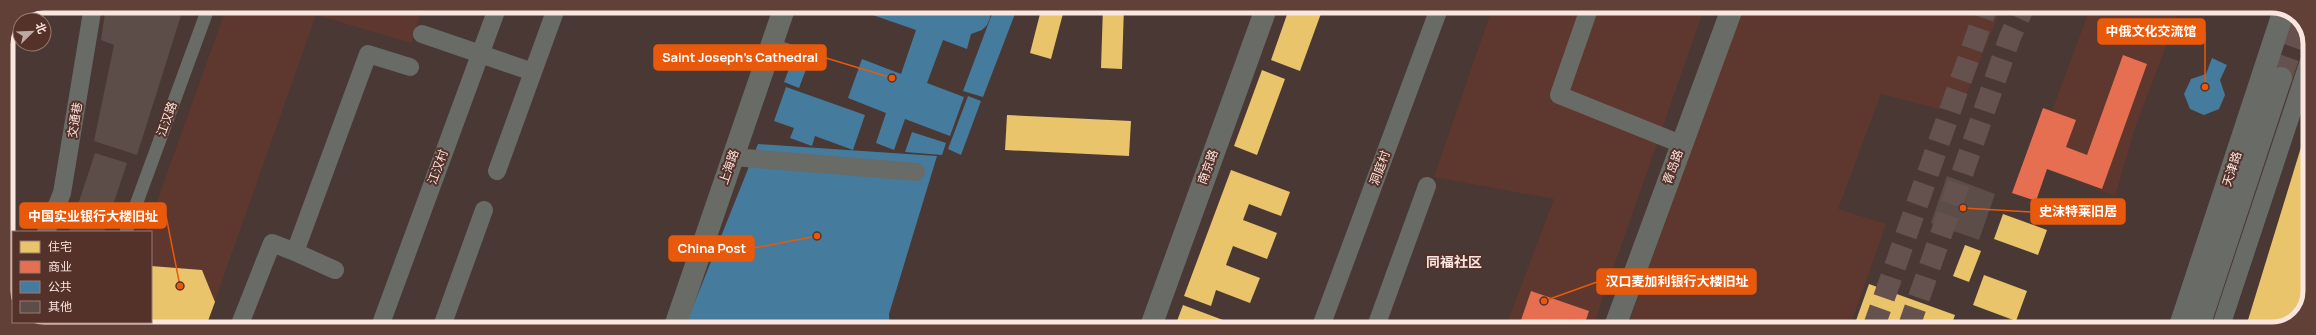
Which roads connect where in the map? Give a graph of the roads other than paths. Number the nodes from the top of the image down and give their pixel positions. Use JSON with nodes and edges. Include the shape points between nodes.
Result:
{"nodes":[{"id":1,"x":93,"y":13,"type":"edge"},
{"id":2,"x":206,"y":13,"type":"edge"},
{"id":3,"x":495,"y":13,"type":"edge"},
{"id":4,"x":554,"y":13,"type":"edge"},
{"id":5,"x":783,"y":13,"type":"edge"},
{"id":6,"x":1264,"y":13,"type":"edge"},
{"id":7,"x":1437,"y":13,"type":"edge"},
{"id":8,"x":1588,"y":13,"type":"edge"},
{"id":9,"x":1730,"y":13,"type":"edge"},
{"id":10,"x":2282,"y":15,"type":"edge"},
{"id":11,"x":422,"y":34,"type":"dead end"},
{"id":12,"x":771,"y":47,"type":"junction"},
{"id":13,"x":480,"y":53,"type":"junction"},
{"id":14,"x":809,"y":60,"type":"dead end"},
{"id":15,"x":410,"y":67,"type":"dead end"},
{"id":16,"x":533,"y":72,"type":"junction"},
{"id":17,"x":2281,"y":78,"type":"tunnel mouth"},
{"id":18,"x":2303,"y":79,"type":"edge"},
{"id":19,"x":1681,"y":144,"type":"junction"},
{"id":20,"x":733,"y":157,"type":"junction"},
{"id":21,"x":497,"y":171,"type":"dead end"},
{"id":22,"x":916,"y":172,"type":"dead end"},
{"id":23,"x":1427,"y":186,"type":"dead end"},
{"id":24,"x":484,"y":210,"type":"dead end"},
{"id":25,"x":46,"y":231,"type":"edge"},
{"id":26,"x":126,"y":231,"type":"edge"},
{"id":27,"x":295,"y":252,"type":"junction"},
{"id":28,"x":335,"y":270,"type":"dead end"},
{"id":29,"x":241,"y":322,"type":"edge"},
{"id":30,"x":382,"y":322,"type":"edge"},
{"id":31,"x":443,"y":322,"type":"edge"},
{"id":32,"x":676,"y":322,"type":"edge"},
{"id":33,"x":1153,"y":322,"type":"edge"},
{"id":34,"x":1323,"y":322,"type":"edge"},
{"id":35,"x":1377,"y":322,"type":"edge"},
{"id":36,"x":1617,"y":322,"type":"edge"},
{"id":37,"x":2181,"y":322,"type":"edge"},
{"id":38,"x":2200,"y":322,"type":"edge"},
{"id":39,"x":2222,"y":322,"type":"edge"}],
"edges":[{"from":1,"to":25,"type":"street","name":"交通巷","via":[[62,193]]},
{"from":2,"to":26,"type":"street","name":"江汉路"},
{"from":3,"to":13,"type":"street","name":"江汉村"},
{"from":4,"to":16,"type":"street"},
{"from":5,"to":12,"type":"street","name":"上海路"},
{"from":6,"to":33,"type":"street","name":"南京路"},
{"from":7,"to":34,"type":"street","name":"洞庭村"},
{"from":8,"to":19,"type":"street","via":[[1559,96]]},
{"from":9,"to":19,"type":"street","name":"青岛路"},
{"from":10,"to":37,"type":"street","name":"天津路"},
{"from":11,"to":13,"type":"street"},
{"from":12,"to":14,"type":"street"},
{"from":12,"to":20,"type":"street","name":"上海路"},
{"from":13,"to":16,"type":"street"},
{"from":13,"to":30,"type":"street","name":"江汉村"},
{"from":15,"to":27,"type":"street","via":[[368,54]]},
{"from":16,"to":21,"type":"street"},
{"from":17,"to":38,"type":"street"},
{"from":18,"to":39,"type":"street"},
{"from":19,"to":36,"type":"street","name":"青岛路"},
{"from":20,"to":22,"type":"street"},
{"from":20,"to":32,"type":"street","name":"上海路"},
{"from":23,"to":35,"type":"street"},
{"from":24,"to":31,"type":"street"},
{"from":27,"to":28,"type":"street"},
{"from":27,"to":29,"type":"street","via":[[272,243]]}]}
